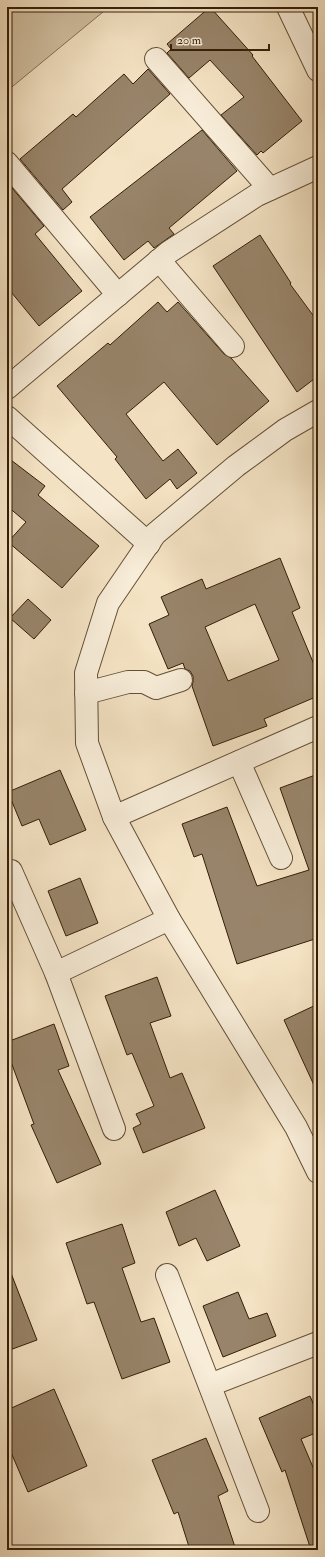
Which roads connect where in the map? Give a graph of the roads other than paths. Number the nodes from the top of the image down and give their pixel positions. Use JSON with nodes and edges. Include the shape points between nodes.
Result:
{"nodes":[{"id":1,"x":288,"y":7,"type":"edge"},
{"id":2,"x":156,"y":59,"type":"dead end"},
{"id":3,"x":318,"y":70,"type":"edge"},
{"id":4,"x":7,"y":163,"type":"edge"},
{"id":5,"x":318,"y":167,"type":"edge"},
{"id":6,"x":270,"y":189,"type":"junction"},
{"id":7,"x":159,"y":260,"type":"junction"},
{"id":8,"x":118,"y":295,"type":"junction"},
{"id":9,"x":233,"y":346,"type":"dead end"},
{"id":10,"x":7,"y":388,"type":"edge"},
{"id":11,"x":318,"y":411,"type":"edge"},
{"id":12,"x":7,"y":417,"type":"edge"},
{"id":13,"x":149,"y":544,"type":"junction"},
{"id":14,"x":181,"y":680,"type":"dead end"},
{"id":15,"x":86,"y":693,"type":"junction"},
{"id":16,"x":318,"y":727,"type":"edge"},
{"id":17,"x":239,"y":762,"type":"junction"},
{"id":18,"x":114,"y":817,"type":"junction"},
{"id":19,"x":281,"y":858,"type":"dead end"},
{"id":20,"x":11,"y":871,"type":"dead end"},
{"id":21,"x":169,"y":919,"type":"junction"},
{"id":22,"x":56,"y":973,"type":"junction"},
{"id":23,"x":114,"y":1129,"type":"dead end"},
{"id":24,"x":318,"y":1172,"type":"edge"},
{"id":25,"x":168,"y":1275,"type":"dead end"},
{"id":26,"x":318,"y":1343,"type":"edge"},
{"id":27,"x":210,"y":1385,"type":"junction"},
{"id":28,"x":258,"y":1511,"type":"dead end"}],
"edges":[{"from":1,"to":3,"type":"lane"},
{"from":2,"to":6,"type":"lane"},
{"from":4,"to":8,"type":"lane"},
{"from":5,"to":6,"type":"lane"},
{"from":6,"to":7,"type":"lane","via":[[257,194]]},
{"from":7,"to":8,"type":"lane"},
{"from":7,"to":9,"type":"lane"},
{"from":8,"to":10,"type":"lane"},
{"from":11,"to":13,"type":"lane","via":[[285,430],[236,466],[155,534]]},
{"from":12,"to":13,"type":"lane"},
{"from":13,"to":15,"type":"lane","via":[[108,603],[86,674]]},
{"from":14,"to":15,"type":"lane","via":[[156,688],[144,682],[128,682]]},
{"from":15,"to":18,"type":"lane","via":[[87,742]]},
{"from":16,"to":17,"type":"lane"},
{"from":17,"to":18,"type":"lane"},
{"from":17,"to":19,"type":"lane"},
{"from":18,"to":21,"type":"lane"},
{"from":20,"to":22,"type":"lane"},
{"from":21,"to":22,"type":"lane"},
{"from":21,"to":24,"type":"lane","via":[[296,1127]]},
{"from":22,"to":23,"type":"lane"},
{"from":25,"to":27,"type":"lane"},
{"from":26,"to":27,"type":"lane"},
{"from":27,"to":28,"type":"lane"}]}
